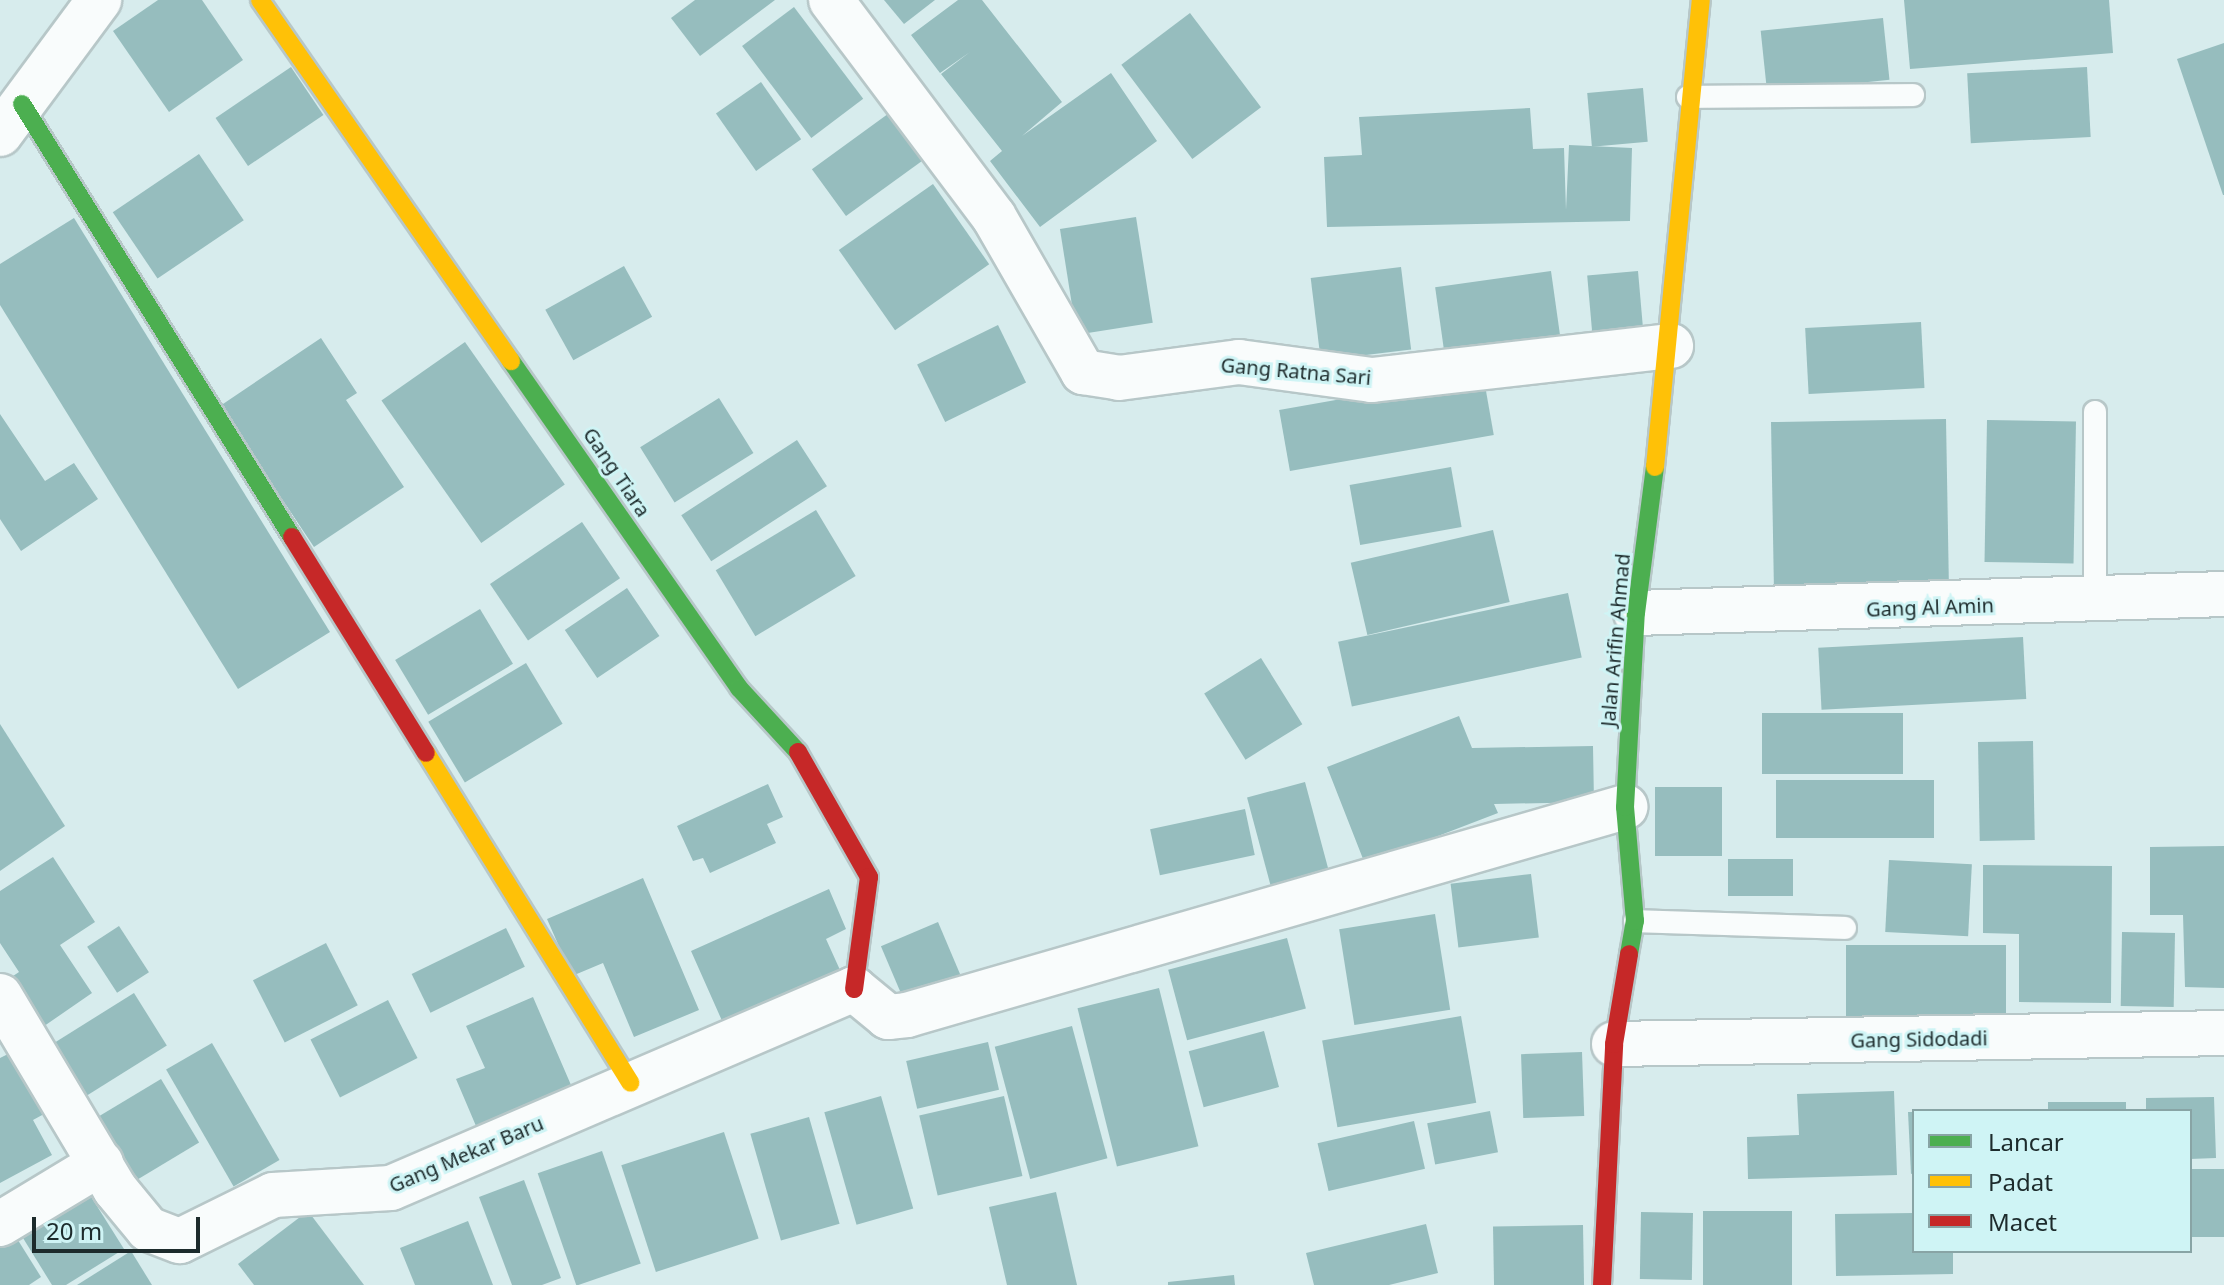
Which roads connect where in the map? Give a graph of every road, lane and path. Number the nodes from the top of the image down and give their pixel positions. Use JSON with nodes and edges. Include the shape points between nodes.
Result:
{"nodes":[{"id":1,"x":99,"y":0,"type":"edge"},
{"id":2,"x":260,"y":0,"type":"edge"},
{"id":3,"x":831,"y":0,"type":"edge"},
{"id":4,"x":1701,"y":0,"type":"edge"},
{"id":5,"x":1913,"y":95,"type":"dead end"},
{"id":6,"x":1688,"y":97,"type":"junction"},
{"id":7,"x":11,"y":119,"type":"edge"},
{"id":8,"x":1671,"y":346,"type":"junction"},
{"id":9,"x":2095,"y":412,"type":"dead end"},
{"id":10,"x":2224,"y":594,"type":"edge"},
{"id":11,"x":2095,"y":599,"type":"junction"},
{"id":12,"x":1636,"y":613,"type":"junction"},
{"id":13,"x":1625,"y":807,"type":"junction"},
{"id":14,"x":1635,"y":921,"type":"junction"},
{"id":15,"x":1845,"y":928,"type":"dead end"},
{"id":16,"x":854,"y":989,"type":"junction"},
{"id":17,"x":0,"y":996,"type":"edge"},
{"id":18,"x":2224,"y":1033,"type":"edge"},
{"id":19,"x":1614,"y":1044,"type":"junction"},
{"id":20,"x":631,"y":1083,"type":"junction"},
{"id":21,"x":101,"y":1163,"type":"junction"},
{"id":22,"x":0,"y":1224,"type":"edge"},
{"id":23,"x":1602,"y":1285,"type":"edge"}],
"edges":[{"from":1,"to":7,"type":"street"},
{"from":2,"to":16,"type":"street","name":"Gang Tiara","via":[[739,688],[802,757],[869,877]]},
{"from":3,"to":8,"type":"street","name":"Gang Ratna Sari","via":[[994,217],[1083,372],[1119,378],[1239,362],[1372,380]]},
{"from":4,"to":6,"type":"street","name":"Jalan Arifin Ahmad"},
{"from":5,"to":6,"type":"lane"},
{"from":6,"to":8,"type":"street","name":"Jalan Arifin Ahmad"},
{"from":7,"to":20,"type":"street"},
{"from":8,"to":12,"type":"street","name":"Jalan Arifin Ahmad"},
{"from":9,"to":11,"type":"lane"},
{"from":10,"to":11,"type":"street","name":"Gang Al Amin"},
{"from":11,"to":12,"type":"street","name":"Gang Al Amin"},
{"from":12,"to":13,"type":"street","name":"Jalan Arifin Ahmad"},
{"from":13,"to":14,"type":"street","name":"Jalan Arifin Ahmad"},
{"from":13,"to":16,"type":"street","via":[[907,1015],[888,1017]]},
{"from":14,"to":15,"type":"lane"},
{"from":14,"to":19,"type":"street","name":"Jalan Arifin Ahmad"},
{"from":16,"to":20,"type":"street","name":"Gang Mekar Baru"},
{"from":17,"to":21,"type":"street","name":"Gang Mekar Baru"},
{"from":18,"to":19,"type":"street","name":"Gang Sidodadi"},
{"from":19,"to":23,"type":"street","name":"Jalan Arifin Ahmad"},
{"from":20,"to":21,"type":"street","name":"Gang Mekar Baru","via":[[391,1188],[273,1195],[180,1241],[148,1229]]},
{"from":21,"to":22,"type":"street"}]}
